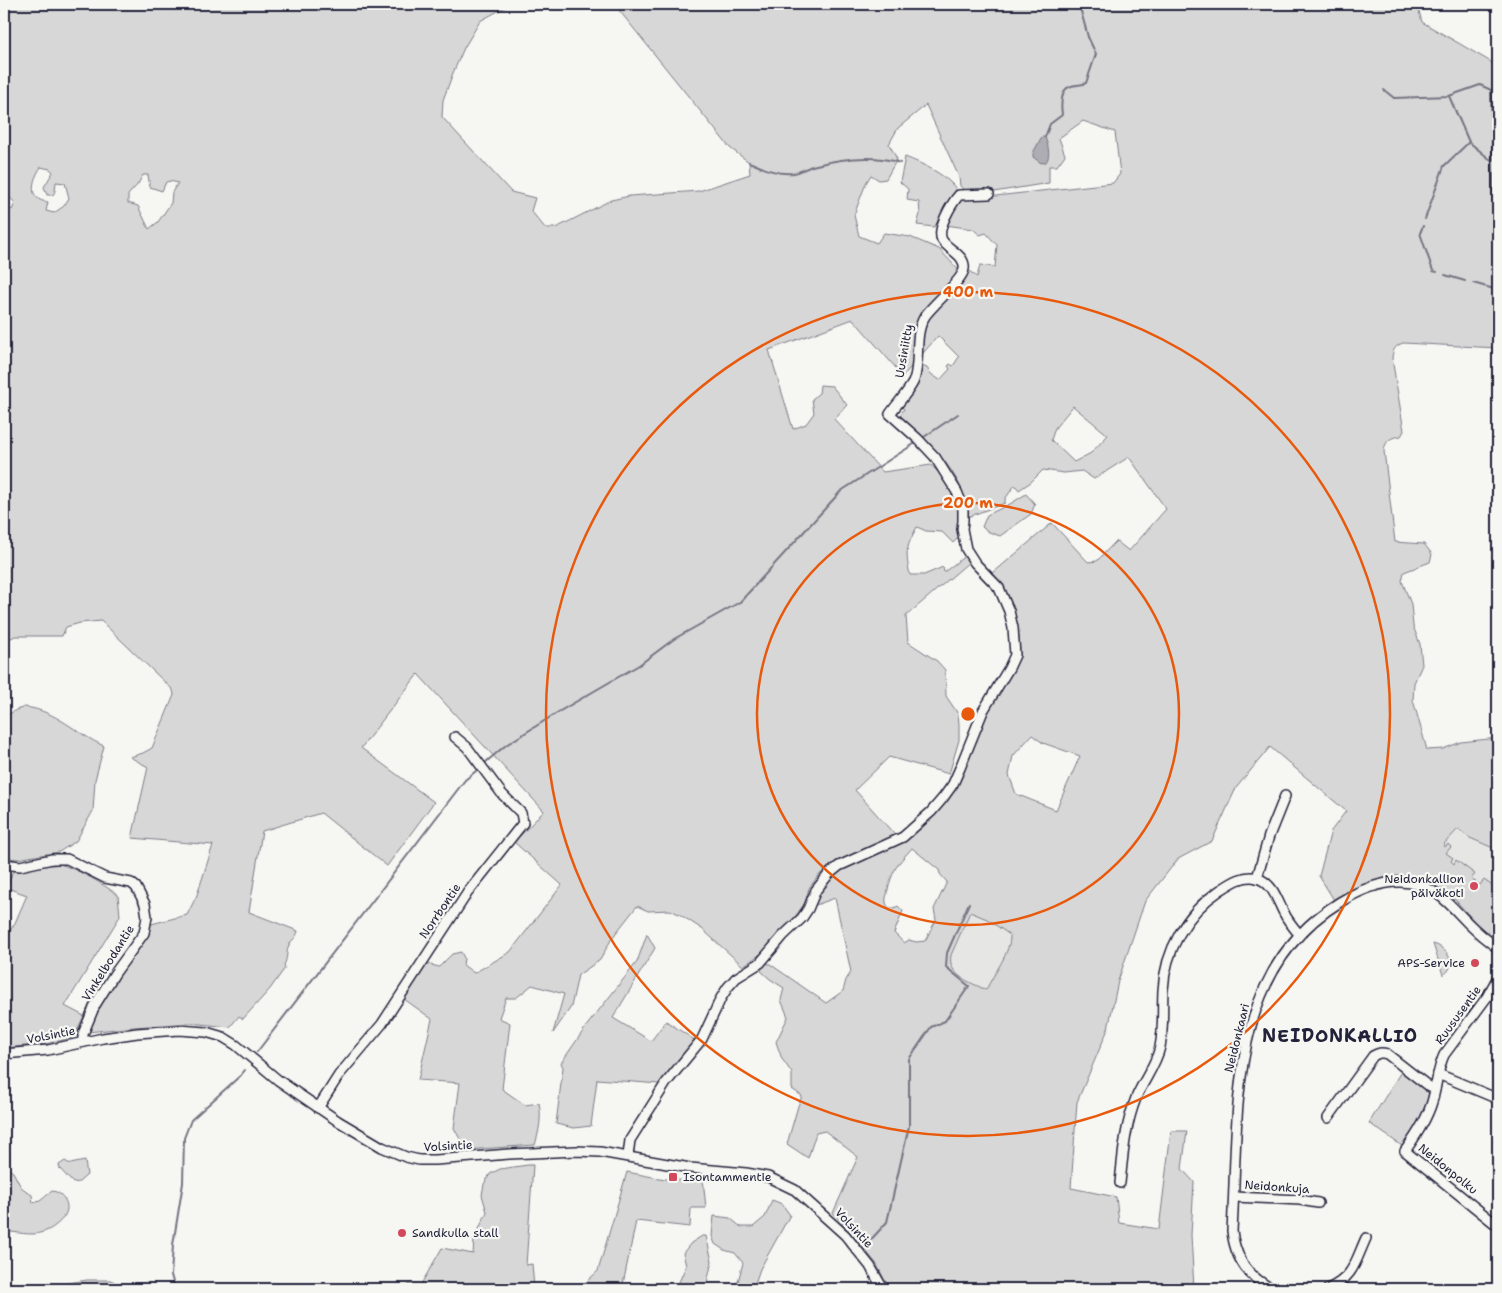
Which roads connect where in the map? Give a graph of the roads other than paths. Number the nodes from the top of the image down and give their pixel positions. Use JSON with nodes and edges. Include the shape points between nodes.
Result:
{"nodes":[{"id":1,"x":989,"y":194,"type":"dead end"},
{"id":2,"x":455,"y":737,"type":"dead end"},
{"id":3,"x":1285,"y":796,"type":"dead end"},
{"id":4,"x":4,"y":864,"type":"edge"},
{"id":5,"x":1257,"y":878,"type":"junction"},
{"id":6,"x":1299,"y":934,"type":"junction"},
{"id":7,"x":1498,"y":948,"type":"edge"},
{"id":8,"x":1498,"y":977,"type":"edge"},
{"id":9,"x":83,"y":1042,"type":"junction"},
{"id":10,"x":4,"y":1054,"type":"edge"},
{"id":11,"x":1438,"y":1074,"type":"junction"},
{"id":12,"x":1435,"y":1089,"type":"junction"},
{"id":13,"x":1498,"y":1099,"type":"edge"},
{"id":14,"x":318,"y":1108,"type":"junction"},
{"id":15,"x":1328,"y":1118,"type":"dead end"},
{"id":16,"x":1405,"y":1151,"type":"joint"},
{"id":17,"x":628,"y":1156,"type":"junction"},
{"id":18,"x":1120,"y":1184,"type":"dead end"},
{"id":19,"x":1234,"y":1197,"type":"junction"},
{"id":20,"x":1318,"y":1203,"type":"dead end"},
{"id":21,"x":1498,"y":1226,"type":"edge"},
{"id":22,"x":1366,"y":1238,"type":"dead end"},
{"id":23,"x":883,"y":1289,"type":"edge"},
{"id":24,"x":1273,"y":1289,"type":"edge"},
{"id":25,"x":1328,"y":1289,"type":"edge"}],
"edges":[{"from":1,"to":17,"type":"street","name":"Uusiniitty","via":[[959,195],[948,212],[941,236],[964,263],[963,274],[921,323],[914,380],[890,414],[935,457],[957,492],[963,507],[962,529],[966,549],[974,563],[999,588],[1013,628],[1015,655],[983,711],[956,776],[943,798],[902,837],[839,866],[829,874],[816,890],[802,918],[760,963],[728,987],[702,1039],[666,1082],[630,1140]]},
{"from":2,"to":14,"type":"street","name":"Norrbontie","via":[[468,747],[502,794],[521,812],[523,822],[467,893],[382,1024],[339,1075]]},
{"from":3,"to":5,"type":"street"},
{"from":4,"to":9,"type":"street","name":"Vinkelbodantie","via":[[20,866],[67,859],[105,878],[131,883],[144,904],[147,918],[144,932],[95,1006],[82,1034]]},
{"from":5,"to":6,"type":"street","via":[[1271,888],[1289,923]]},
{"from":5,"to":18,"type":"street","via":[[1239,880],[1209,898],[1186,923],[1172,949],[1165,974],[1159,1049],[1130,1117]]},
{"from":6,"to":7,"type":"street","name":"Neidonkaari","via":[[1348,897],[1381,884],[1407,882],[1442,896],[1479,934]]},
{"from":6,"to":19,"type":"street","name":"Neidonkaari","via":[[1272,972],[1250,1026],[1239,1083]]},
{"from":8,"to":11,"type":"street","name":"Ruususentie","via":[[1488,997],[1444,1055]]},
{"from":9,"to":10,"type":"street","name":"Volsintie","via":[[48,1050]]},
{"from":9,"to":14,"type":"street","name":"Volsintie","via":[[138,1033],[206,1032],[236,1045]]},
{"from":11,"to":12,"type":"street","name":"Ruususentie"},
{"from":11,"to":13,"type":"street"},
{"from":12,"to":15,"type":"street","via":[[1387,1054],[1378,1053]]},
{"from":12,"to":16,"type":"street","name":"Ruususentie","via":[[1428,1113]]},
{"from":14,"to":17,"type":"street","name":"Volsintie","via":[[393,1153],[419,1160],[567,1151]]},
{"from":16,"to":21,"type":"street","name":"Neidonpolku"},
{"from":17,"to":23,"type":"street","name":"Volsintie","via":[[690,1168],[757,1174],[782,1183],[807,1199],[845,1235],[870,1266]]},
{"from":19,"to":20,"type":"street","name":"Neidonkuja"},
{"from":19,"to":24,"type":"street","name":"Neidonkaari","via":[[1232,1231],[1240,1260],[1250,1275]]},
{"from":22,"to":25,"type":"street","via":[[1350,1272]]}]}
